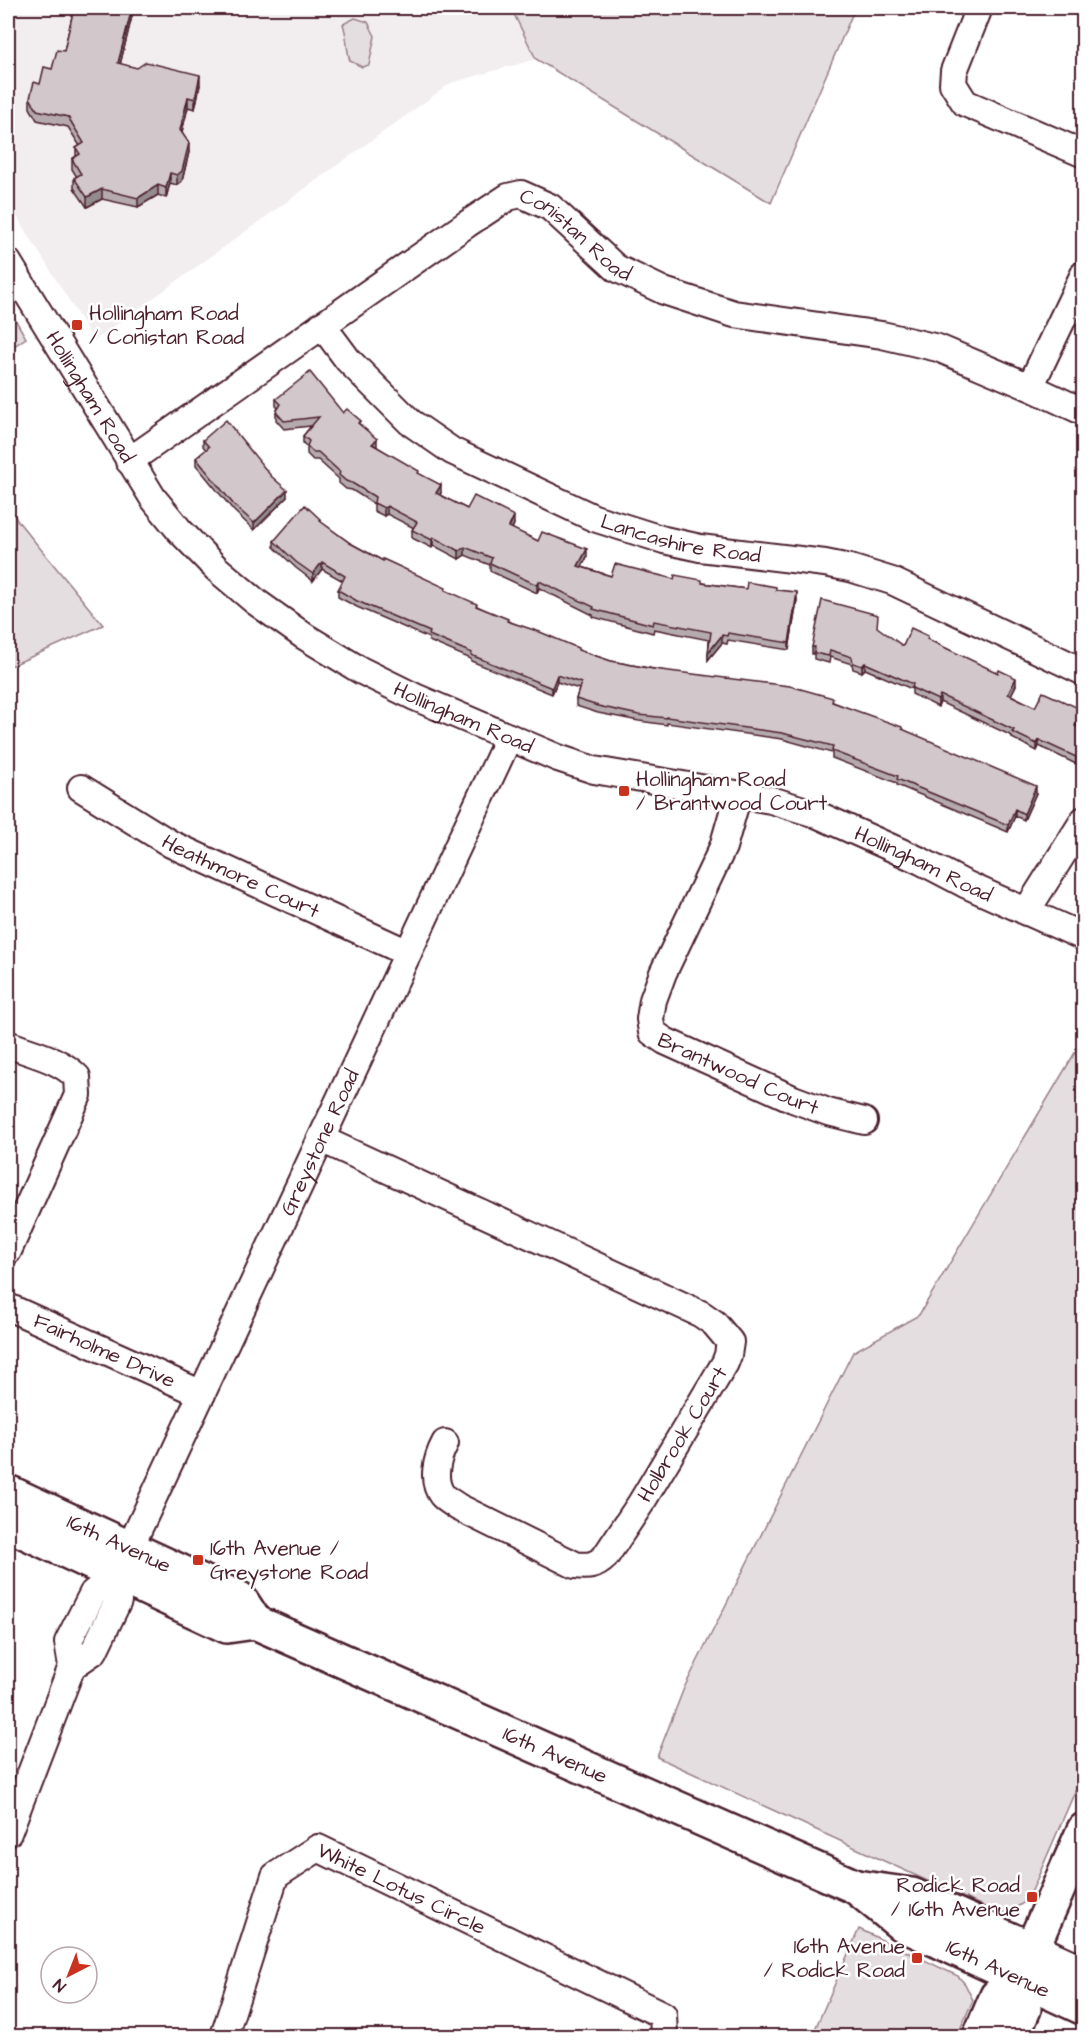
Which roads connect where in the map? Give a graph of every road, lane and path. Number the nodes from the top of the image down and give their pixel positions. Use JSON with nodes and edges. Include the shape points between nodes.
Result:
{"nodes":[{"id":1,"x":979,"y":8,"type":"edge"},
{"id":2,"x":1083,"y":154,"type":"edge"},
{"id":3,"x":8,"y":262,"type":"edge"},
{"id":4,"x":1083,"y":274,"type":"edge"},
{"id":5,"x":322,"y":325,"type":"junction"},
{"id":6,"x":1030,"y":387,"type":"junction"},
{"id":7,"x":1083,"y":412,"type":"edge"},
{"id":8,"x":129,"y":461,"type":"junction"},
{"id":9,"x":1083,"y":672,"type":"edge"},
{"id":10,"x":509,"y":737,"type":"junction"},
{"id":11,"x":81,"y":788,"type":"dead end"},
{"id":12,"x":738,"y":795,"type":"junction"},
{"id":13,"x":1083,"y":820,"type":"edge"},
{"id":14,"x":1026,"y":912,"type":"junction"},
{"id":15,"x":1083,"y":937,"type":"edge"},
{"id":16,"x":408,"y":953,"type":"junction"},
{"id":17,"x":8,"y":1044,"type":"edge"},
{"id":18,"x":864,"y":1121,"type":"dead end"},
{"id":19,"x":321,"y":1139,"type":"junction"},
{"id":20,"x":8,"y":1251,"type":"edge"},
{"id":21,"x":8,"y":1307,"type":"edge"},
{"id":22,"x":202,"y":1394,"type":"junction"},
{"id":23,"x":445,"y":1443,"type":"dead end"},
{"id":24,"x":8,"y":1495,"type":"edge"},
{"id":25,"x":8,"y":1524,"type":"edge"},
{"id":26,"x":123,"y":1561,"type":"junction"},
{"id":27,"x":1083,"y":1830,"type":"edge"},
{"id":28,"x":8,"y":1833,"type":"edge"},
{"id":29,"x":1025,"y":1964,"type":"junction"},
{"id":30,"x":1083,"y":1973,"type":"edge"},
{"id":31,"x":1083,"y":2008,"type":"edge"},
{"id":32,"x":224,"y":2037,"type":"edge"},
{"id":33,"x":664,"y":2037,"type":"edge"},
{"id":34,"x":980,"y":2037,"type":"edge"},
{"id":35,"x":1012,"y":2037,"type":"edge"}],
"edges":[{"from":1,"to":2,"type":"street","via":[[954,71],[953,84],[965,103]]},
{"from":3,"to":8,"type":"street","name":"Hollingham Road"},
{"from":4,"to":6,"type":"street"},
{"from":5,"to":6,"type":"street","name":"Conistan Road","via":[[508,197],[521,194],[550,207],[616,268],[664,291],[734,314],[882,335],[938,348]]},
{"from":5,"to":8,"type":"street","name":"Conistan Road"},
{"from":5,"to":9,"type":"street","name":"Lancashire Road","via":[[348,360],[410,422],[452,451],[594,518],[700,548],[850,568],[892,582]]},
{"from":6,"to":7,"type":"street","name":"Conistan Road"},
{"from":8,"to":10,"type":"street","name":"Hollingham Road","via":[[180,531],[256,602],[360,670]]},
{"from":10,"to":12,"type":"street","name":"Hollingham Road","via":[[594,770]]},
{"from":10,"to":16,"type":"street","name":"Greystone Road"},
{"from":11,"to":16,"type":"street","name":"Heathmore Court","via":[[171,844]]},
{"from":12,"to":14,"type":"street","name":"Hollingham Road","via":[[781,802],[816,814]]},
{"from":12,"to":18,"type":"street","name":"Brantwood Court","via":[[723,847],[653,1000],[652,1032],[793,1099],[828,1113]]},
{"from":13,"to":14,"type":"street"},
{"from":14,"to":15,"type":"street","name":"Hollingham Road"},
{"from":16,"to":19,"type":"street","name":"Greystone Road"},
{"from":17,"to":20,"type":"street","via":[[67,1068],[77,1077],[78,1095]]},
{"from":19,"to":22,"type":"street","name":"Greystone Road"},
{"from":19,"to":23,"type":"street","name":"Holbrook Court","via":[[701,1314],[730,1342],[725,1363],[641,1503],[598,1564],[575,1565],[443,1496],[436,1468]]},
{"from":21,"to":22,"type":"street","name":"Fairholme Drive"},
{"from":22,"to":26,"type":"street","name":"Greystone Road"},
{"from":24,"to":26,"type":"main road","name":"16th Avenue"},
{"from":25,"to":26,"type":"main road","name":"16th Avenue"},
{"from":26,"to":28,"type":"street","via":[[118,1601],[94,1651],[72,1666]]},
{"from":26,"to":29,"type":"main road","name":"16th Avenue","via":[[227,1626],[255,1622],[856,1887],[900,1923]]},
{"from":27,"to":29,"type":"main road"},
{"from":29,"to":30,"type":"main road","name":"16th Avenue"},
{"from":29,"to":31,"type":"main road","name":"16th Avenue"},
{"from":29,"to":34,"type":"main road","via":[[998,1996]]},
{"from":29,"to":35,"type":"main road","via":[[1024,2008]]},
{"from":32,"to":33,"type":"street","name":"White Lotus Circle","via":[[275,1876],[318,1848],[663,2015]]}]}
